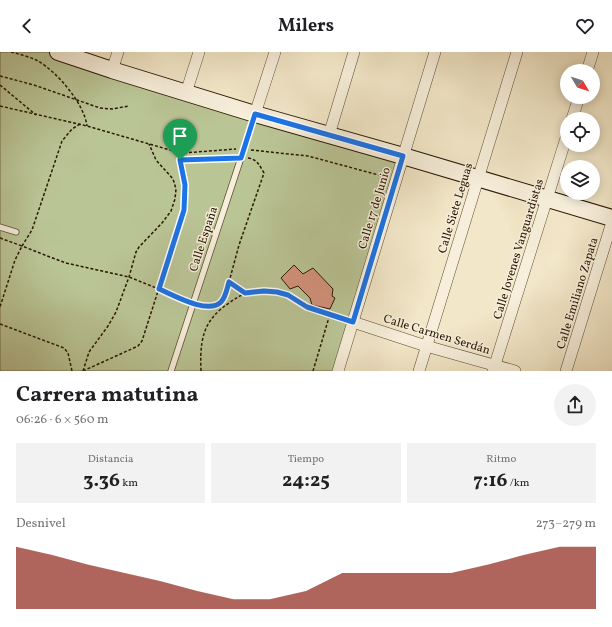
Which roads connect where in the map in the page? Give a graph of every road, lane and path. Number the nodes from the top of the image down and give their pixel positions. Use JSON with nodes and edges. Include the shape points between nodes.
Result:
{"nodes":[{"id":1,"x":11,"y":52,"type":"edge"},
{"id":2,"x":58,"y":52,"type":"edge"},
{"id":3,"x":118,"y":52,"type":"edge"},
{"id":4,"x":199,"y":52,"type":"edge"},
{"id":5,"x":274,"y":52,"type":"edge"},
{"id":6,"x":354,"y":52,"type":"edge"},
{"id":7,"x":435,"y":52,"type":"edge"},
{"id":8,"x":517,"y":52,"type":"edge"},
{"id":9,"x":593,"y":52,"type":"edge"},
{"id":10,"x":589,"y":64,"type":"edge"},
{"id":11,"x":112,"y":70,"type":"junction"},
{"id":12,"x":0,"y":76,"type":"edge"},
{"id":13,"x":0,"y":85,"type":"edge"},
{"id":14,"x":186,"y":93,"type":"junction"},
{"id":15,"x":75,"y":99,"type":"junction"},
{"id":16,"x":0,"y":106,"type":"edge"},
{"id":17,"x":129,"y":106,"type":"dead end"},
{"id":18,"x":255,"y":114,"type":"junction"},
{"id":19,"x":37,"y":116,"type":"junction"},
{"id":20,"x":80,"y":124,"type":"junction"},
{"id":21,"x":329,"y":136,"type":"junction"},
{"id":22,"x":148,"y":144,"type":"dead end"},
{"id":23,"x":177,"y":152,"type":"dead end"},
{"id":24,"x":562,"y":152,"type":"edge"},
{"id":25,"x":403,"y":156,"type":"junction"},
{"id":26,"x":241,"y":158,"type":"junction"},
{"id":27,"x":180,"y":160,"type":"junction"},
{"id":28,"x":478,"y":178,"type":"junction"},
{"id":29,"x":547,"y":199,"type":"junction"},
{"id":30,"x":612,"y":218,"type":"edge"},
{"id":31,"x":612,"y":222,"type":"edge"},
{"id":32,"x":0,"y":227,"type":"edge"},
{"id":33,"x":16,"y":232,"type":"dead end"},
{"id":34,"x":0,"y":238,"type":"edge"},
{"id":35,"x":22,"y":246,"type":"junction"},
{"id":36,"x":129,"y":277,"type":"junction"},
{"id":37,"x":229,"y":282,"type":"junction"},
{"id":38,"x":159,"y":289,"type":"junction"},
{"id":39,"x":245,"y":293,"type":"junction"},
{"id":40,"x":193,"y":304,"type":"junction"},
{"id":41,"x":0,"y":307,"type":"edge"},
{"id":42,"x":330,"y":314,"type":"junction"},
{"id":43,"x":353,"y":322,"type":"junction"},
{"id":44,"x":0,"y":324,"type":"edge"},
{"id":45,"x":426,"y":346,"type":"junction"},
{"id":46,"x":494,"y":368,"type":"edge"},
{"id":47,"x":72,"y":371,"type":"edge"},
{"id":48,"x":83,"y":371,"type":"edge"},
{"id":49,"x":171,"y":371,"type":"edge"},
{"id":50,"x":201,"y":371,"type":"edge"},
{"id":51,"x":313,"y":371,"type":"edge"},
{"id":52,"x":338,"y":371,"type":"edge"},
{"id":53,"x":419,"y":371,"type":"edge"},
{"id":54,"x":515,"y":371,"type":"edge"},
{"id":55,"x":566,"y":371,"type":"edge"}],
"edges":[{"from":1,"to":15,"type":"path","via":[[48,67]]},
{"from":2,"to":11,"type":"main road"},
{"from":3,"to":11,"type":"street"},
{"from":4,"to":14,"type":"street"},
{"from":5,"to":18,"type":"street"},
{"from":6,"to":21,"type":"street"},
{"from":7,"to":25,"type":"street","name":"Calle 17 de Junio"},
{"from":8,"to":28,"type":"street","name":"Calle Siete Leguas"},
{"from":9,"to":10,"type":"street"},
{"from":11,"to":14,"type":"main road"},
{"from":12,"to":15,"type":"path"},
{"from":13,"to":19,"type":"path"},
{"from":14,"to":18,"type":"main road"},
{"from":15,"to":17,"type":"path","via":[[100,108]]},
{"from":15,"to":20,"type":"path","via":[[82,109],[87,126]]},
{"from":16,"to":19,"type":"path"},
{"from":18,"to":21,"type":"main road"},
{"from":18,"to":26,"type":"lane","name":"Calle España"},
{"from":19,"to":20,"type":"path"},
{"from":20,"to":35,"type":"path","via":[[62,141],[32,230]]},
{"from":21,"to":25,"type":"main road"},
{"from":22,"to":36,"type":"path","via":[[156,160],[173,179],[175,199],[171,211],[136,252]]},
{"from":23,"to":27,"type":"path"},
{"from":24,"to":29,"type":"street","name":"Calle Jovenes Vanguardistas"},
{"from":25,"to":28,"type":"main road"},
{"from":25,"to":43,"type":"street","name":"Calle 17 de Junio"},
{"from":26,"to":27,"type":"path"},
{"from":26,"to":37,"type":"path","via":[[251,158],[259,163],[264,173]]},
{"from":26,"to":40,"type":"lane","name":"Calle España"},
{"from":27,"to":38,"type":"path","via":[[185,185],[184,210]]},
{"from":28,"to":29,"type":"main road"},
{"from":28,"to":45,"type":"street","name":"Calle Siete Leguas"},
{"from":29,"to":30,"type":"main road"},
{"from":29,"to":46,"type":"street","name":"Calle Jovenes Vanguardistas"},
{"from":31,"to":55,"type":"street","name":"Calle Emiliano Zapata"},
{"from":32,"to":33,"type":"lane"},
{"from":34,"to":35,"type":"path"},
{"from":35,"to":36,"type":"path","via":[[66,263]]},
{"from":35,"to":41,"type":"path"},
{"from":36,"to":38,"type":"path"},
{"from":36,"to":48,"type":"path","via":[[116,312],[89,352]]},
{"from":37,"to":39,"type":"path"},
{"from":37,"to":40,"type":"path","via":[[224,298],[216,306],[211,308]]},
{"from":38,"to":40,"type":"path"},
{"from":38,"to":48,"type":"path","via":[[140,344]]},
{"from":39,"to":42,"type":"path","via":[[277,292],[288,295],[307,307]]},
{"from":39,"to":50,"type":"path","via":[[224,307],[206,326],[201,344]]},
{"from":40,"to":49,"type":"lane","name":"Calle España"},
{"from":42,"to":43,"type":"path"},
{"from":42,"to":51,"type":"path"},
{"from":43,"to":45,"type":"street","name":"Calle Carmen Serdán"},
{"from":43,"to":52,"type":"street","name":"Calle 17 de Junio"},
{"from":44,"to":47,"type":"path","via":[[64,348],[68,353]]},
{"from":45,"to":46,"type":"street","name":"Calle Carmen Serdán"},
{"from":45,"to":53,"type":"street","name":"Calle Siete Leguas"},
{"from":46,"to":54,"type":"street","name":"Calle Carmen Serdán"}]}
